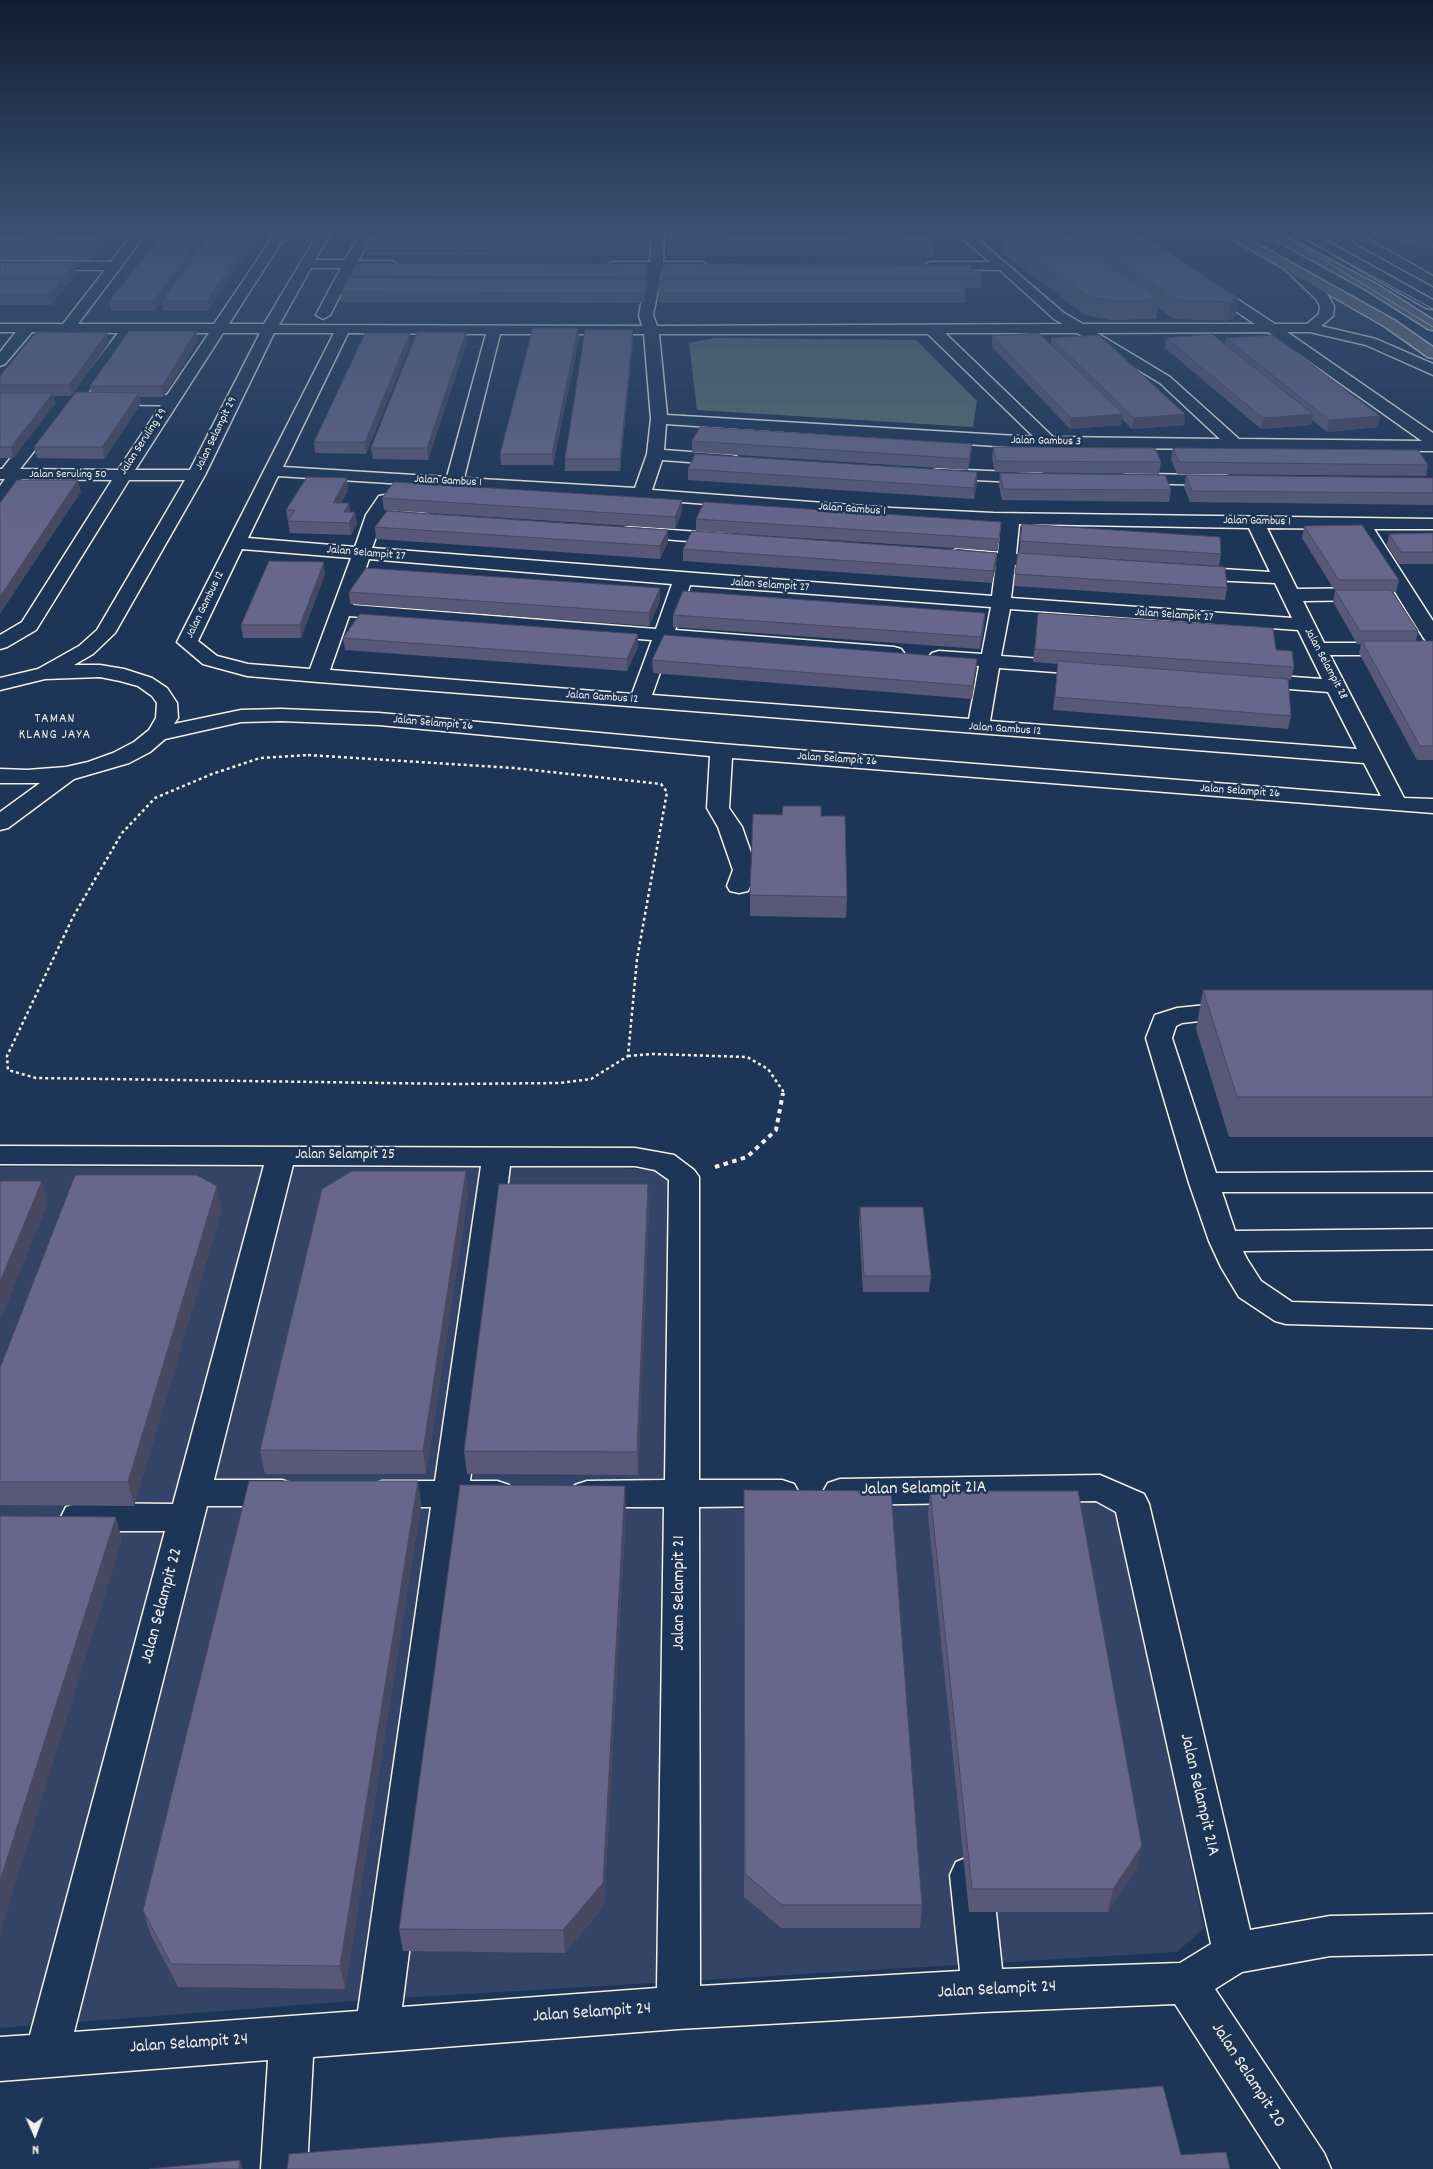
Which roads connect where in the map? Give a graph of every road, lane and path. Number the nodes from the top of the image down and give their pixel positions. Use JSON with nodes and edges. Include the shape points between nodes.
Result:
{"nodes":[{"id":1,"x":24,"y":333,"type":"edge"},
{"id":2,"x":125,"y":333,"type":"edge"},
{"id":3,"x":215,"y":333,"type":"edge"},
{"id":4,"x":267,"y":333,"type":"edge"},
{"id":5,"x":338,"y":333,"type":"edge"},
{"id":6,"x":493,"y":333,"type":"edge"},
{"id":7,"x":650,"y":333,"type":"edge"},
{"id":8,"x":936,"y":333,"type":"edge"},
{"id":9,"x":1085,"y":333,"type":"edge"},
{"id":10,"x":1280,"y":333,"type":"edge"},
{"id":11,"x":1333,"y":333,"type":"edge"},
{"id":12,"x":1404,"y":333,"type":"edge"},
{"id":13,"x":1433,"y":354,"type":"edge"},
{"id":14,"x":0,"y":361,"type":"edge"},
{"id":15,"x":1433,"y":370,"type":"edge"},
{"id":16,"x":0,"y":398,"type":"edge"},
{"id":17,"x":71,"y":399,"type":"junction"},
{"id":18,"x":171,"y":400,"type":"junction"},
{"id":19,"x":659,"y":419,"type":"junction"},
{"id":20,"x":984,"y":440,"type":"junction"},
{"id":21,"x":1433,"y":441,"type":"edge"},
{"id":22,"x":1048,"y":442,"type":"junction"},
{"id":23,"x":1160,"y":444,"type":"junction"},
{"id":24,"x":1236,"y":445,"type":"junction"},
{"id":25,"x":1433,"y":446,"type":"edge"},
{"id":26,"x":654,"y":454,"type":"junction"},
{"id":27,"x":746,"y":461,"type":"edge"},
{"id":28,"x":273,"y":471,"type":"junction"},
{"id":29,"x":923,"y":473,"type":"edge"},
{"id":30,"x":8,"y":474,"type":"edge"},
{"id":31,"x":123,"y":475,"type":"junction"},
{"id":32,"x":196,"y":475,"type":"junction"},
{"id":33,"x":401,"y":479,"type":"junction"},
{"id":34,"x":1058,"y":479,"type":"edge"},
{"id":35,"x":1116,"y":479,"type":"edge"},
{"id":36,"x":1175,"y":479,"type":"junction"},
{"id":37,"x":1241,"y":480,"type":"edge"},
{"id":38,"x":454,"y":482,"type":"junction"},
{"id":39,"x":642,"y":494,"type":"junction"},
{"id":40,"x":0,"y":498,"type":"edge"},
{"id":41,"x":995,"y":501,"type":"junction"},
{"id":42,"x":375,"y":515,"type":"junction"},
{"id":43,"x":696,"y":517,"type":"junction"},
{"id":44,"x":434,"y":519,"type":"edge"},
{"id":45,"x":1193,"y":522,"type":"junction"},
{"id":46,"x":1256,"y":522,"type":"junction"},
{"id":47,"x":1362,"y":524,"type":"junction"},
{"id":48,"x":1433,"y":524,"type":"edge"},
{"id":49,"x":610,"y":530,"type":"edge"},
{"id":50,"x":746,"y":540,"type":"edge"},
{"id":51,"x":236,"y":543,"type":"junction"},
{"id":52,"x":361,"y":554,"type":"junction"},
{"id":53,"x":943,"y":554,"type":"edge"},
{"id":54,"x":1006,"y":557,"type":"junction"},
{"id":55,"x":1074,"y":565,"type":"edge"},
{"id":56,"x":676,"y":568,"type":"junction"},
{"id":57,"x":1171,"y":572,"type":"edge"},
{"id":58,"x":1287,"y":586,"type":"junction"},
{"id":59,"x":1407,"y":594,"type":"junction"},
{"id":60,"x":1001,"y":603,"type":"junction"},
{"id":61,"x":342,"y":610,"type":"junction"},
{"id":62,"x":0,"y":625,"type":"edge"},
{"id":63,"x":1305,"y":625,"type":"junction"},
{"id":64,"x":30,"y":626,"type":"junction"},
{"id":65,"x":106,"y":633,"type":"junction"},
{"id":66,"x":663,"y":636,"type":"junction"},
{"id":67,"x":1433,"y":637,"type":"edge"},
{"id":68,"x":0,"y":643,"type":"edge"},
{"id":69,"x":1433,"y":648,"type":"edge"},
{"id":70,"x":1319,"y":649,"type":"junction"},
{"id":71,"x":990,"y":661,"type":"junction"},
{"id":72,"x":1110,"y":670,"type":"edge"},
{"id":73,"x":44,"y":673,"type":"junction"},
{"id":74,"x":124,"y":675,"type":"junction"},
{"id":75,"x":318,"y":676,"type":"junction"},
{"id":76,"x":1229,"y":678,"type":"edge"},
{"id":77,"x":0,"y":684,"type":"edge"},
{"id":78,"x":1337,"y":686,"type":"junction"},
{"id":79,"x":640,"y":700,"type":"junction"},
{"id":80,"x":168,"y":703,"type":"junction"},
{"id":81,"x":511,"y":711,"type":"junction"},
{"id":82,"x":240,"y":716,"type":"junction"},
{"id":83,"x":978,"y":728,"type":"junction"},
{"id":84,"x":158,"y":734,"type":"junction"},
{"id":85,"x":721,"y":751,"type":"junction"},
{"id":86,"x":1373,"y":757,"type":"junction"},
{"id":87,"x":66,"y":774,"type":"junction"},
{"id":88,"x":0,"y":776,"type":"edge"},
{"id":89,"x":1396,"y":804,"type":"junction"},
{"id":90,"x":1433,"y":806,"type":"edge"},
{"id":91,"x":0,"y":823,"type":"edge"},
{"id":92,"x":739,"y":886,"type":"dead end"},
{"id":93,"x":1261,"y":1010,"type":"edge"},
{"id":94,"x":628,"y":1056,"type":"junction"},
{"id":95,"x":0,"y":1156,"type":"edge"},
{"id":96,"x":90,"y":1156,"type":"junction"},
{"id":97,"x":281,"y":1156,"type":"junction"},
{"id":98,"x":497,"y":1156,"type":"junction"},
{"id":99,"x":684,"y":1177,"type":"junction"},
{"id":100,"x":1433,"y":1182,"type":"edge"},
{"id":101,"x":79,"y":1183,"type":"edge"},
{"id":102,"x":1204,"y":1183,"type":"junction"},
{"id":103,"x":1433,"y":1239,"type":"edge"},
{"id":104,"x":1224,"y":1241,"type":"junction"},
{"id":105,"x":1433,"y":1317,"type":"edge"},
{"id":106,"x":933,"y":1490,"type":"junction"},
{"id":107,"x":312,"y":1493,"type":"edge"},
{"id":108,"x":351,"y":1494,"type":"edge"},
{"id":109,"x":450,"y":1494,"type":"junction"},
{"id":110,"x":682,"y":1494,"type":"junction"},
{"id":111,"x":189,"y":1505,"type":"junction"},
{"id":112,"x":49,"y":1517,"type":"edge"},
{"id":113,"x":937,"y":1529,"type":"edge"},
{"id":114,"x":968,"y":1843,"type":"edge"},
{"id":115,"x":1433,"y":1934,"type":"edge"},
{"id":116,"x":1234,"y":1953,"type":"junction"},
{"id":117,"x":1186,"y":1983,"type":"junction"},
{"id":118,"x":983,"y":1991,"type":"junction"},
{"id":119,"x":678,"y":2008,"type":"junction"},
{"id":120,"x":377,"y":2030,"type":"junction"},
{"id":121,"x":292,"y":2037,"type":"junction"},
{"id":122,"x":46,"y":2056,"type":"junction"},
{"id":123,"x":0,"y":2059,"type":"edge"},
{"id":124,"x":284,"y":2169,"type":"edge"},
{"id":125,"x":1308,"y":2169,"type":"edge"}],
"edges":[{"from":1,"to":14,"type":"street"},
{"from":2,"to":17,"type":"street"},
{"from":3,"to":18,"type":"street","name":"Jalan Seruling 29"},
{"from":4,"to":32,"type":"street","name":"Jalan Selampit 29"},
{"from":5,"to":28,"type":"street","name":"Jalan Gambus 12"},
{"from":6,"to":38,"type":"street"},
{"from":7,"to":19,"type":"street"},
{"from":8,"to":22,"type":"street"},
{"from":9,"to":24,"type":"street","via":[[1165,380]]},
{"from":10,"to":21,"type":"street"},
{"from":11,"to":15,"type":"street","via":[[1371,342]]},
{"from":12,"to":13,"type":"highway"},
{"from":16,"to":17,"type":"street"},
{"from":17,"to":18,"type":"street"},
{"from":17,"to":30,"type":"street"},
{"from":18,"to":31,"type":"street","name":"Jalan Seruling 29"},
{"from":19,"to":20,"type":"street","name":"Jalan Gambus 3"},
{"from":19,"to":26,"type":"street"},
{"from":20,"to":22,"type":"street","name":"Jalan Gambus 3"},
{"from":20,"to":41,"type":"street"},
{"from":22,"to":23,"type":"street","name":"Jalan Gambus 3"},
{"from":23,"to":24,"type":"street","name":"Jalan Gambus 3"},
{"from":23,"to":36,"type":"street"},
{"from":24,"to":25,"type":"street","name":"Jalan Gambus 3"},
{"from":26,"to":27,"type":"street"},
{"from":26,"to":39,"type":"street"},
{"from":28,"to":33,"type":"street","name":"Jalan Gambus 1"},
{"from":28,"to":51,"type":"street","name":"Jalan Gambus 12"},
{"from":29,"to":41,"type":"street"},
{"from":30,"to":31,"type":"street","name":"Jalan Seruling 50"},
{"from":30,"to":40,"type":"street"},
{"from":31,"to":32,"type":"street","name":"Jalan Seruling 50"},
{"from":31,"to":64,"type":"street","name":"Jalan Seruling 29"},
{"from":32,"to":65,"type":"street","name":"Jalan Selampit 29"},
{"from":33,"to":38,"type":"street","name":"Jalan Gambus 1"},
{"from":33,"to":42,"type":"street"},
{"from":34,"to":41,"type":"street"},
{"from":35,"to":36,"type":"street"},
{"from":36,"to":37,"type":"street"},
{"from":36,"to":45,"type":"street"},
{"from":38,"to":39,"type":"street","name":"Jalan Gambus 1"},
{"from":39,"to":43,"type":"street","name":"Jalan Gambus 1"},
{"from":41,"to":43,"type":"street","name":"Jalan Gambus 1","via":[[891,513]]},
{"from":41,"to":45,"type":"street","name":"Jalan Gambus 1"},
{"from":41,"to":54,"type":"street"},
{"from":42,"to":44,"type":"street"},
{"from":42,"to":52,"type":"street"},
{"from":43,"to":49,"type":"street"},
{"from":43,"to":50,"type":"street"},
{"from":43,"to":56,"type":"street"},
{"from":45,"to":46,"type":"street","name":"Jalan Gambus 1"},
{"from":46,"to":47,"type":"street","name":"Jalan Gambus 1"},
{"from":46,"to":58,"type":"street","name":"Jalan Selampit 28"},
{"from":47,"to":48,"type":"street","name":"Jalan Gambus 1"},
{"from":47,"to":59,"type":"street"},
{"from":51,"to":52,"type":"street","name":"Jalan Selampit 27"},
{"from":51,"to":75,"type":"street","name":"Jalan Gambus 12","via":[[187,642],[210,660],[247,670]]},
{"from":52,"to":56,"type":"street","name":"Jalan Selampit 27"},
{"from":52,"to":61,"type":"street"},
{"from":53,"to":54,"type":"street"},
{"from":54,"to":55,"type":"street"},
{"from":54,"to":60,"type":"street"},
{"from":56,"to":60,"type":"street","name":"Jalan Selampit 27"},
{"from":56,"to":66,"type":"street"},
{"from":57,"to":58,"type":"street"},
{"from":58,"to":59,"type":"street"},
{"from":58,"to":63,"type":"street","name":"Jalan Selampit 28"},
{"from":59,"to":67,"type":"street"},
{"from":60,"to":63,"type":"street","name":"Jalan Selampit 27"},
{"from":60,"to":71,"type":"street"},
{"from":61,"to":66,"type":"street"},
{"from":61,"to":75,"type":"street"},
{"from":62,"to":64,"type":"street"},
{"from":63,"to":70,"type":"street","name":"Jalan Selampit 28"},
{"from":64,"to":68,"type":"street","name":"Jalan Seruling 29"},
{"from":65,"to":73,"type":"street","name":"Jalan Selampit 29","via":[[86,650]]},
{"from":65,"to":74,"type":"street"},
{"from":66,"to":71,"type":"street"},
{"from":66,"to":79,"type":"street"},
{"from":69,"to":70,"type":"street"},
{"from":70,"to":78,"type":"street","name":"Jalan Selampit 28"},
{"from":71,"to":72,"type":"street"},
{"from":71,"to":83,"type":"street"},
{"from":73,"to":74,"type":"street","via":[[100,671]]},
{"from":73,"to":77,"type":"street"},
{"from":74,"to":80,"type":"street","via":[[145,682],[160,692]]},
{"from":75,"to":81,"type":"street","name":"Jalan Gambus 12"},
{"from":76,"to":78,"type":"street"},
{"from":78,"to":86,"type":"street","name":"Jalan Selampit 28"},
{"from":79,"to":81,"type":"street","name":"Jalan Gambus 12"},
{"from":79,"to":83,"type":"street","name":"Jalan Gambus 12"},
{"from":80,"to":82,"type":"street","name":"Jalan Selampit 26"},
{"from":80,"to":84,"type":"street","via":[[167,718]]},
{"from":81,"to":82,"type":"street","name":"Jalan Selampit 26","via":[[379,719]]},
{"from":81,"to":85,"type":"street","name":"Jalan Selampit 26"},
{"from":82,"to":84,"type":"street","name":"Jalan Selampit 26"},
{"from":83,"to":86,"type":"street","name":"Jalan Gambus 12"},
{"from":84,"to":87,"type":"street","via":[[121,758]]},
{"from":85,"to":89,"type":"street","name":"Jalan Selampit 26"},
{"from":85,"to":92,"type":"street","via":[[718,808],[730,827],[745,870]]},
{"from":86,"to":89,"type":"street","name":"Jalan Selampit 28"},
{"from":87,"to":88,"type":"street"},
{"from":87,"to":91,"type":"street"},
{"from":89,"to":90,"type":"street","name":"Jalan Selampit 26"},
{"from":93,"to":102,"type":"street","via":[[1223,1010],[1177,1016],[1164,1021],[1159,1038]]},
{"from":94,"to":94,"type":"path","via":[[591,1079],[560,1083],[36,1078],[8,1070],[8,1056],[78,909],[122,832],[154,798],[260,758],[308,755],[514,768],[661,784],[666,792],[665,803],[637,958]]},
{"from":94,"to":99,"type":"path","via":[[747,1057],[768,1069],[783,1090],[776,1130],[747,1157]]},
{"from":95,"to":96,"type":"street","name":"Jalan Selampit 25"},
{"from":96,"to":97,"type":"street","name":"Jalan Selampit 25"},
{"from":96,"to":101,"type":"street"},
{"from":97,"to":98,"type":"street","name":"Jalan Selampit 25"},
{"from":97,"to":111,"type":"street","name":"Jalan Selampit 22"},
{"from":98,"to":99,"type":"street","name":"Jalan Selampit 25","via":[[635,1157],[664,1162]]},
{"from":98,"to":109,"type":"street"},
{"from":99,"to":110,"type":"street","name":"Jalan Selampit 21"},
{"from":100,"to":102,"type":"street"},
{"from":102,"to":104,"type":"street"},
{"from":103,"to":104,"type":"street"},
{"from":104,"to":105,"type":"street","via":[[1250,1289],[1286,1313]]},
{"from":106,"to":110,"type":"street","name":"Jalan Selampit 21A"},
{"from":106,"to":113,"type":"street"},
{"from":106,"to":116,"type":"street","name":"Jalan Selampit 21A","via":[[1100,1488],[1132,1504]]},
{"from":107,"to":111,"type":"street"},
{"from":108,"to":109,"type":"street","name":"Jalan Selampit 21A"},
{"from":109,"to":110,"type":"street","name":"Jalan Selampit 21A"},
{"from":109,"to":120,"type":"street"},
{"from":110,"to":119,"type":"street","name":"Jalan Selampit 21"},
{"from":111,"to":112,"type":"street"},
{"from":111,"to":122,"type":"street","name":"Jalan Selampit 22"},
{"from":114,"to":118,"type":"street"},
{"from":115,"to":116,"type":"street","via":[[1330,1936]]},
{"from":116,"to":117,"type":"street"},
{"from":117,"to":118,"type":"street","name":"Jalan Selampit 24"},
{"from":117,"to":125,"type":"street","name":"Jalan Selampit 20"},
{"from":118,"to":119,"type":"street","name":"Jalan Selampit 24"},
{"from":119,"to":120,"type":"street","name":"Jalan Selampit 24"},
{"from":120,"to":121,"type":"street","name":"Jalan Selampit 24"},
{"from":121,"to":122,"type":"street","name":"Jalan Selampit 24"},
{"from":121,"to":124,"type":"street"},
{"from":122,"to":123,"type":"street","name":"Jalan Selampit 24"}]}
